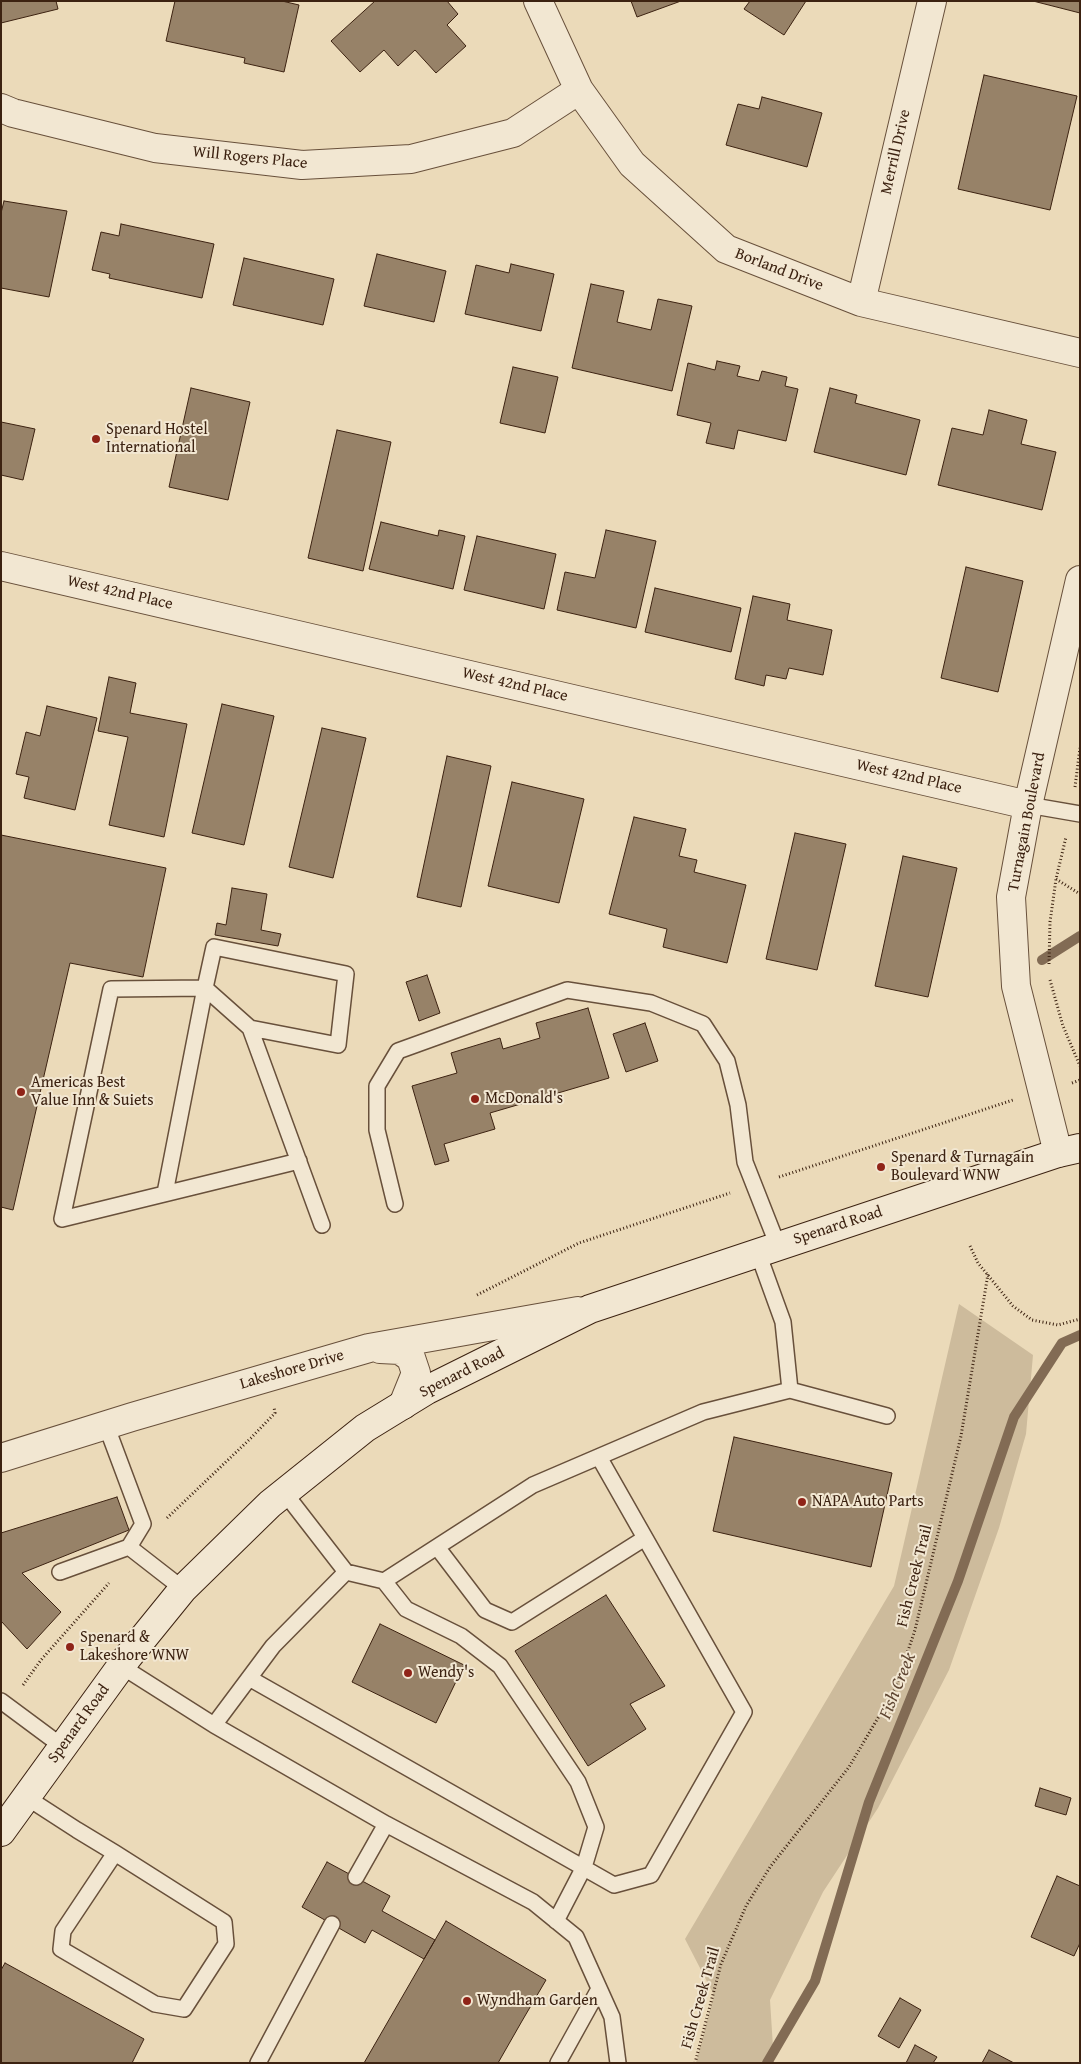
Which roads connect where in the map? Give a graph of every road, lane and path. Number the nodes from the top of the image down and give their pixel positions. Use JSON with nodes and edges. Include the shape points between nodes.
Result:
{"nodes":[{"id":1,"x":538,"y":1,"type":"edge"},
{"id":2,"x":932,"y":1,"type":"edge"},
{"id":3,"x":579,"y":90,"type":"junction"},
{"id":4,"x":1,"y":108,"type":"edge"},
{"id":5,"x":861,"y":302,"type":"junction"},
{"id":6,"x":1080,"y":354,"type":"edge"},
{"id":7,"x":1,"y":566,"type":"edge"},
{"id":8,"x":1080,"y":580,"type":"edge"},
{"id":9,"x":1028,"y":805,"type":"junction"},
{"id":10,"x":1080,"y":814,"type":"edge"},
{"id":11,"x":1080,"y":894,"type":"edge"},
{"id":12,"x":1049,"y":967,"type":"dead end"},
{"id":13,"x":1049,"y":976,"type":"dead end"},
{"id":14,"x":205,"y":988,"type":"junction"},
{"id":15,"x":250,"y":1028,"type":"junction"},
{"id":16,"x":1080,"y":1066,"type":"edge"},
{"id":17,"x":1069,"y":1150,"type":"edge"},
{"id":18,"x":299,"y":1161,"type":"junction"},
{"id":19,"x":165,"y":1193,"type":"junction"},
{"id":20,"x":395,"y":1204,"type":"dead end"},
{"id":21,"x":322,"y":1225,"type":"dead end"},
{"id":22,"x":970,"y":1246,"type":"dead end"},
{"id":23,"x":768,"y":1249,"type":"junction"},
{"id":24,"x":988,"y":1274,"type":"junction"},
{"id":25,"x":590,"y":1309,"type":"junction"},
{"id":26,"x":1080,"y":1319,"type":"edge"},
{"id":27,"x":370,"y":1348,"type":"junction"},
{"id":28,"x":790,"y":1390,"type":"junction"},
{"id":29,"x":403,"y":1405,"type":"junction"},
{"id":30,"x":886,"y":1416,"type":"dead end"},
{"id":31,"x":106,"y":1425,"type":"junction"},
{"id":32,"x":598,"y":1457,"type":"junction"},
{"id":33,"x":1,"y":1458,"type":"edge"},
{"id":34,"x":284,"y":1492,"type":"junction"},
{"id":35,"x":645,"y":1538,"type":"junction"},
{"id":36,"x":129,"y":1547,"type":"junction"},
{"id":37,"x":437,"y":1547,"type":"junction"},
{"id":38,"x":60,"y":1572,"type":"dead end"},
{"id":39,"x":346,"y":1572,"type":"junction"},
{"id":40,"x":384,"y":1581,"type":"junction"},
{"id":41,"x":183,"y":1589,"type":"junction"},
{"id":42,"x":121,"y":1666,"type":"junction"},
{"id":43,"x":249,"y":1678,"type":"junction"},
{"id":44,"x":1,"y":1701,"type":"edge"},
{"id":45,"x":214,"y":1725,"type":"junction"},
{"id":46,"x":63,"y":1747,"type":"junction"},
{"id":47,"x":26,"y":1797,"type":"junction"},
{"id":48,"x":386,"y":1824,"type":"junction"},
{"id":49,"x":1,"y":1832,"type":"edge"},
{"id":50,"x":115,"y":1854,"type":"junction"},
{"id":51,"x":584,"y":1867,"type":"junction"},
{"id":52,"x":356,"y":1877,"type":"dead end"},
{"id":53,"x":556,"y":1921,"type":"junction"},
{"id":54,"x":332,"y":1924,"type":"dead end"},
{"id":55,"x":599,"y":1990,"type":"junction"},
{"id":56,"x":258,"y":2063,"type":"edge"},
{"id":57,"x":558,"y":2063,"type":"edge"},
{"id":58,"x":618,"y":2063,"type":"edge"},
{"id":59,"x":695,"y":2063,"type":"edge"}],
"edges":[{"from":1,"to":3,"type":"street","name":"Borland Drive"},
{"from":2,"to":5,"type":"street","name":"Merrill Drive"},
{"from":3,"to":4,"type":"street","name":"Will Rogers Place","via":[[513,133],[411,159],[302,165],[155,148]]},
{"from":3,"to":5,"type":"street","name":"Borland Drive","via":[[632,164],[726,249]]},
{"from":5,"to":6,"type":"street","name":"Borland Drive"},
{"from":7,"to":9,"type":"street","name":"West 42nd Place"},
{"from":8,"to":9,"type":"street","name":"Turnagain Boulevard"},
{"from":9,"to":10,"type":"lane"},
{"from":9,"to":17,"type":"street","name":"Turnagain Boulevard","via":[[1011,897],[1016,986]]},
{"from":11,"to":12,"type":"path","via":[[1056,879]]},
{"from":13,"to":16,"type":"path","via":[[1063,1026]]},
{"from":14,"to":15,"type":"lane"},
{"from":14,"to":15,"type":"lane","via":[[214,947],[346,974],[338,1045]]},
{"from":14,"to":19,"type":"lane"},
{"from":14,"to":19,"type":"lane","via":[[111,989],[62,1219]]},
{"from":15,"to":18,"type":"lane"},
{"from":17,"to":23,"type":"street","name":"Spenard Road"},
{"from":18,"to":19,"type":"lane"},
{"from":18,"to":21,"type":"lane"},
{"from":20,"to":23,"type":"lane","via":[[377,1130],[377,1086],[398,1051],[567,990],[651,1003],[703,1024],[727,1061],[738,1105],[745,1162]]},
{"from":22,"to":24,"type":"path"},
{"from":23,"to":25,"type":"street","name":"Spenard Road"},
{"from":23,"to":28,"type":"lane","via":[[783,1322]]},
{"from":24,"to":26,"type":"path","via":[[1013,1306],[1032,1320],[1058,1325]]},
{"from":24,"to":59,"type":"path","name":"Fish Creek Trail","via":[[961,1436],[915,1630],[895,1689],[849,1767],[770,1867],[746,1906],[721,1964]]},
{"from":25,"to":27,"type":"street","name":"Lakeshore Drive"},
{"from":25,"to":29,"type":"street","name":"Spenard Road","via":[[460,1372]]},
{"from":27,"to":29,"type":"street","via":[[400,1350],[412,1358],[416,1373]]},
{"from":27,"to":31,"type":"street","name":"Lakeshore Drive"},
{"from":28,"to":30,"type":"lane"},
{"from":28,"to":32,"type":"lane","via":[[703,1412]]},
{"from":29,"to":34,"type":"street","name":"Spenard Road","via":[[365,1428]]},
{"from":31,"to":33,"type":"street","name":"Lakeshore Drive"},
{"from":31,"to":36,"type":"lane","via":[[143,1524]]},
{"from":32,"to":35,"type":"lane"},
{"from":32,"to":37,"type":"lane","via":[[534,1485]]},
{"from":34,"to":39,"type":"lane"},
{"from":34,"to":41,"type":"street","name":"Spenard Road"},
{"from":35,"to":37,"type":"lane","via":[[512,1622],[485,1610]]},
{"from":35,"to":51,"type":"lane","via":[[744,1712],[651,1875],[614,1885]]},
{"from":36,"to":38,"type":"lane"},
{"from":36,"to":41,"type":"lane"},
{"from":37,"to":40,"type":"lane"},
{"from":39,"to":40,"type":"lane"},
{"from":39,"to":43,"type":"lane","via":[[273,1646]]},
{"from":40,"to":51,"type":"lane","via":[[406,1609],[461,1636],[500,1666],[578,1782],[596,1827]]},
{"from":41,"to":42,"type":"street","name":"Spenard Road"},
{"from":42,"to":45,"type":"lane"},
{"from":42,"to":46,"type":"street","name":"Spenard Road"},
{"from":43,"to":45,"type":"lane"},
{"from":43,"to":51,"type":"lane"},
{"from":44,"to":46,"type":"lane"},
{"from":45,"to":48,"type":"lane"},
{"from":46,"to":47,"type":"street","name":"Spenard Road"},
{"from":47,"to":49,"type":"street","name":"Spenard Road"},
{"from":47,"to":50,"type":"lane"},
{"from":48,"to":52,"type":"lane"},
{"from":48,"to":53,"type":"lane","via":[[533,1902]]},
{"from":50,"to":50,"type":"lane","via":[[224,1922],[226,1944],[184,2009],[155,2004],[61,1949],[63,1931]]},
{"from":51,"to":53,"type":"lane"},
{"from":53,"to":55,"type":"lane","via":[[576,1937]]},
{"from":54,"to":56,"type":"lane"},
{"from":55,"to":57,"type":"lane"},
{"from":55,"to":58,"type":"lane","via":[[612,2017]]}]}
